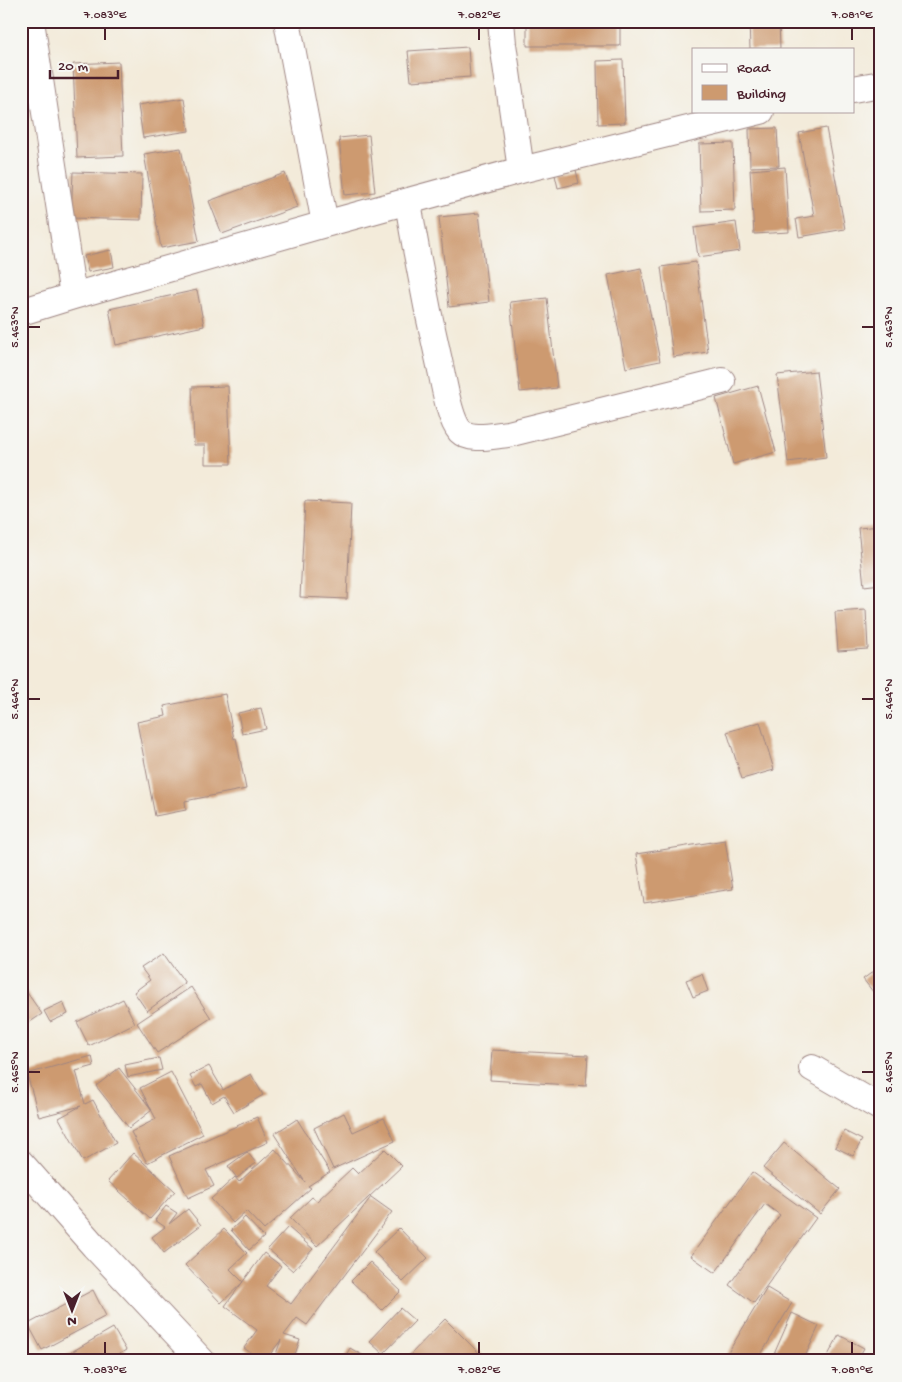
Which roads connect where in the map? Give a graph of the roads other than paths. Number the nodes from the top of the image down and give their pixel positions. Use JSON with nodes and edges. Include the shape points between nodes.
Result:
{"nodes":[{"id":1,"x":31,"y":21,"type":"edge"},
{"id":2,"x":287,"y":21,"type":"edge"},
{"id":3,"x":501,"y":21,"type":"edge"},
{"id":4,"x":881,"y":84,"type":"edge"},
{"id":5,"x":854,"y":89,"type":"edge"},
{"id":6,"x":756,"y":112,"type":"edge"},
{"id":7,"x":522,"y":170,"type":"junction"},
{"id":8,"x":408,"y":202,"type":"junction"},
{"id":9,"x":326,"y":224,"type":"junction"},
{"id":10,"x":73,"y":296,"type":"junction"},
{"id":11,"x":21,"y":312,"type":"edge"},
{"id":12,"x":722,"y":381,"type":"dead end"},
{"id":13,"x":812,"y":1068,"type":"dead end"},
{"id":14,"x":881,"y":1108,"type":"edge"},
{"id":15,"x":21,"y":1163,"type":"edge"},
{"id":16,"x":202,"y":1361,"type":"edge"}],
"edges":[{"from":1,"to":10,"type":"street"},
{"from":2,"to":9,"type":"street"},
{"from":3,"to":7,"type":"street"},
{"from":4,"to":5,"type":"street"},
{"from":6,"to":7,"type":"street"},
{"from":7,"to":8,"type":"street"},
{"from":8,"to":9,"type":"street"},
{"from":8,"to":12,"type":"street","via":[[448,401],[461,431],[472,438],[508,434]]},
{"from":9,"to":10,"type":"street"},
{"from":10,"to":11,"type":"street"},
{"from":13,"to":14,"type":"street"},
{"from":15,"to":16,"type":"street"}]}
